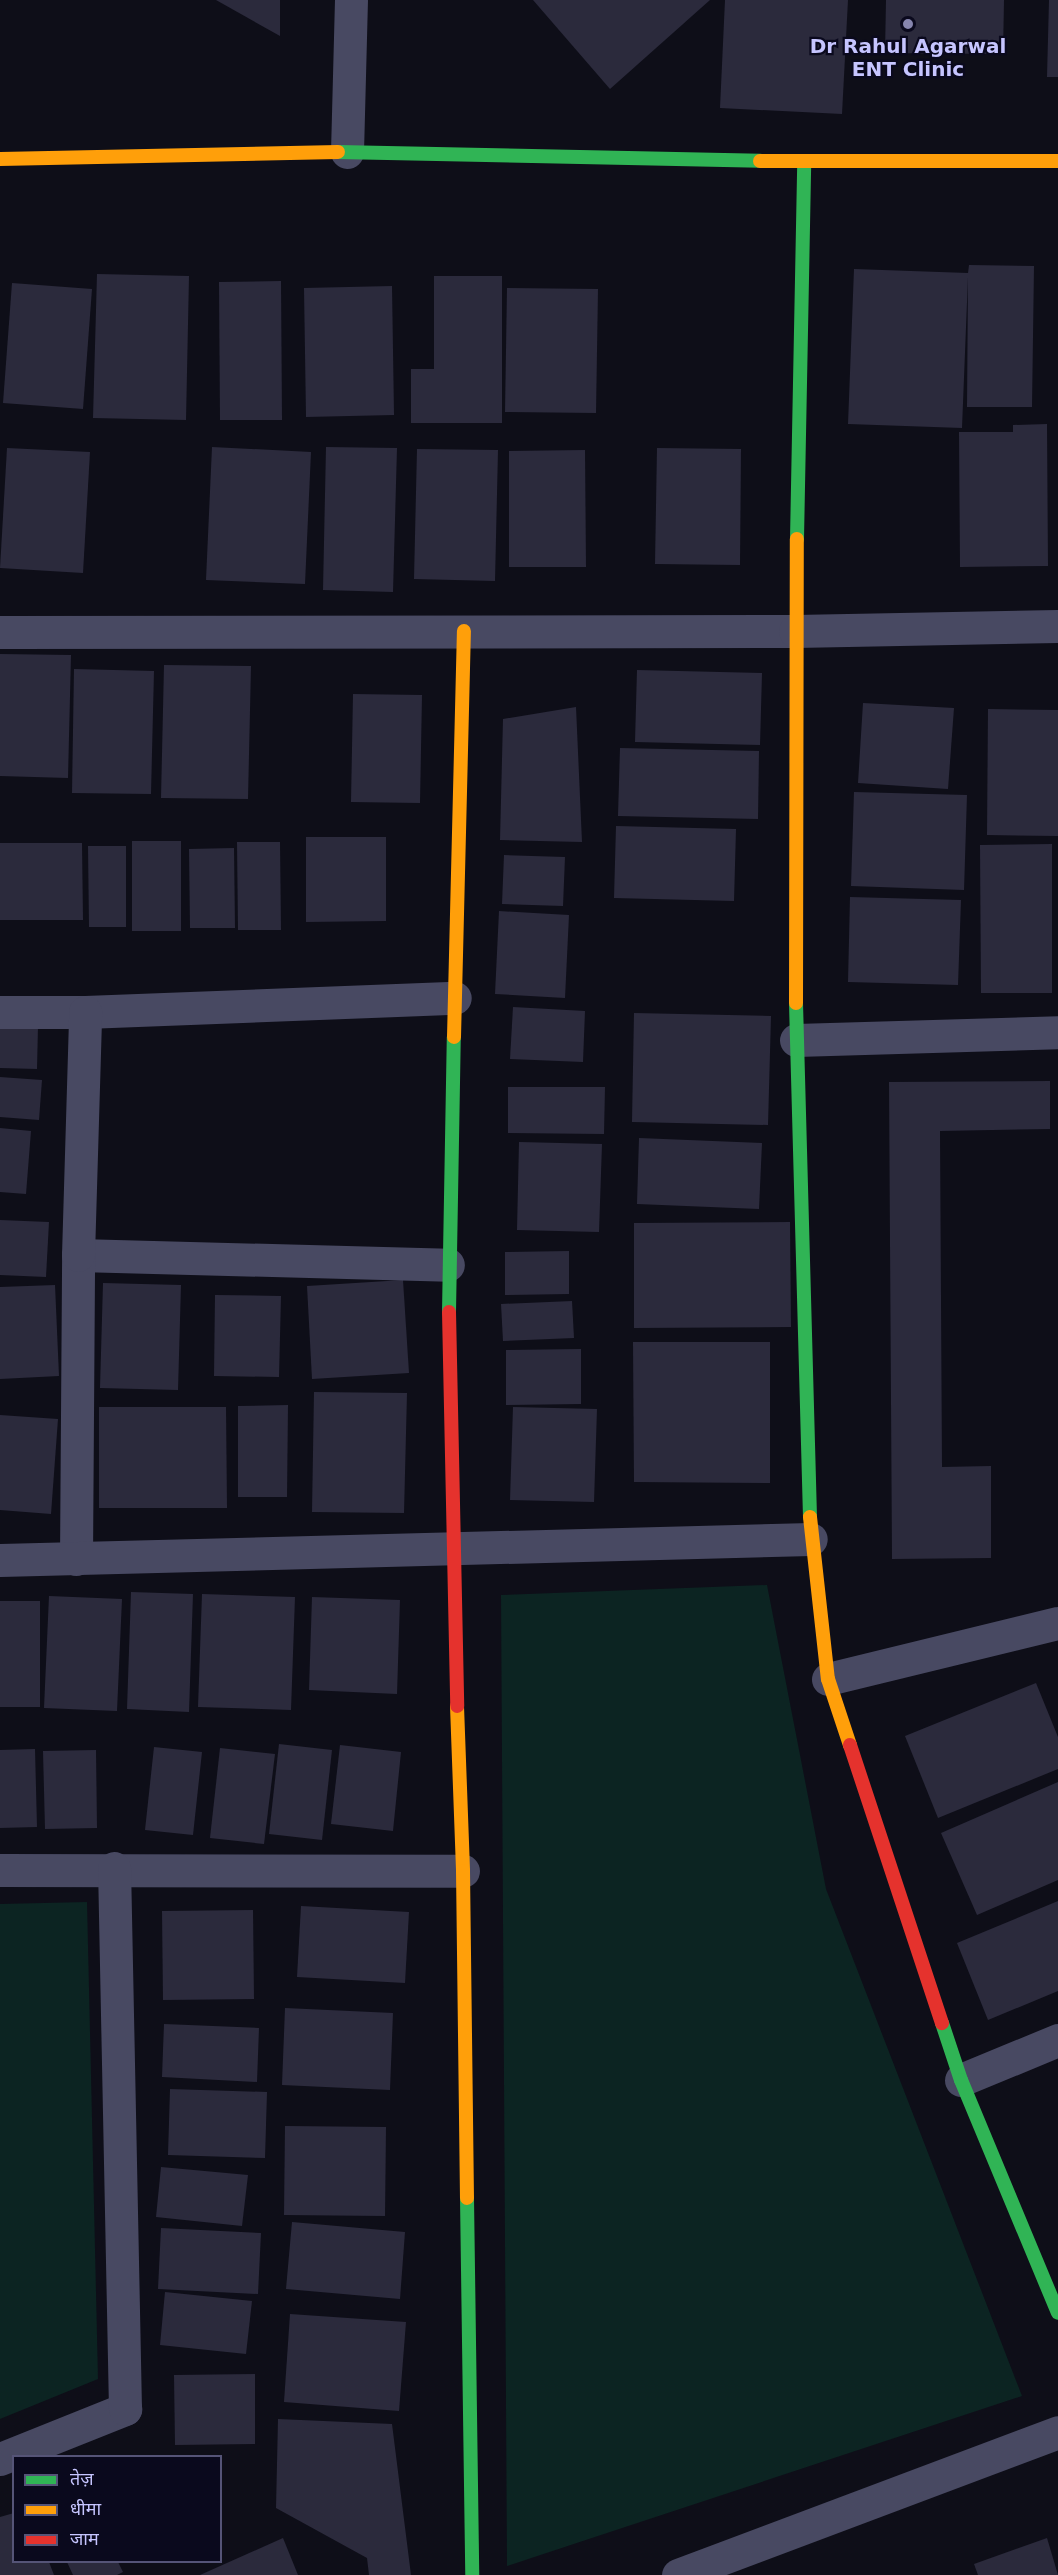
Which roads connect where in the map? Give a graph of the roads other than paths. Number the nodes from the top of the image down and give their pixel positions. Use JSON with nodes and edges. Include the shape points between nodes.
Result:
{"nodes":[{"id":1,"x":351,"y":0,"type":"edge"},
{"id":2,"x":347,"y":152,"type":"junction"},
{"id":3,"x":0,"y":159,"type":"edge"},
{"id":4,"x":1058,"y":161,"type":"edge"},
{"id":5,"x":804,"y":162,"type":"junction"},
{"id":6,"x":1058,"y":626,"type":"edge"},
{"id":7,"x":795,"y":631,"type":"junction"},
{"id":8,"x":0,"y":632,"type":"edge"},
{"id":9,"x":464,"y":632,"type":"junction"},
{"id":10,"x":455,"y":998,"type":"junction"},
{"id":11,"x":0,"y":1012,"type":"edge"},
{"id":12,"x":85,"y":1012,"type":"junction"},
{"id":13,"x":1058,"y":1032,"type":"edge"},
{"id":14,"x":796,"y":1040,"type":"junction"},
{"id":15,"x":78,"y":1255,"type":"junction"},
{"id":16,"x":448,"y":1265,"type":"junction"},
{"id":17,"x":811,"y":1539,"type":"junction"},
{"id":18,"x":452,"y":1549,"type":"junction"},
{"id":19,"x":76,"y":1559,"type":"junction"},
{"id":20,"x":0,"y":1560,"type":"edge"},
{"id":21,"x":1058,"y":1623,"type":"edge"},
{"id":22,"x":828,"y":1679,"type":"junction"},
{"id":23,"x":114,"y":1868,"type":"junction"},
{"id":24,"x":0,"y":1870,"type":"edge"},
{"id":25,"x":463,"y":1871,"type":"junction"},
{"id":26,"x":1058,"y":2040,"type":"edge"},
{"id":27,"x":961,"y":2080,"type":"junction"},
{"id":28,"x":1058,"y":2313,"type":"edge"},
{"id":29,"x":1058,"y":2432,"type":"edge"},
{"id":30,"x":0,"y":2459,"type":"edge"},
{"id":31,"x":472,"y":2575,"type":"edge"},
{"id":32,"x":678,"y":2575,"type":"edge"}],
"edges":[{"from":1,"to":2,"type":"street"},
{"from":2,"to":3,"type":"street"},
{"from":2,"to":5,"type":"street"},
{"from":4,"to":5,"type":"street"},
{"from":5,"to":7,"type":"street"},
{"from":6,"to":7,"type":"street"},
{"from":7,"to":9,"type":"street"},
{"from":7,"to":14,"type":"street"},
{"from":8,"to":9,"type":"street"},
{"from":9,"to":10,"type":"street"},
{"from":10,"to":12,"type":"street"},
{"from":10,"to":16,"type":"street"},
{"from":11,"to":12,"type":"street"},
{"from":12,"to":15,"type":"street"},
{"from":13,"to":14,"type":"street"},
{"from":14,"to":17,"type":"street"},
{"from":15,"to":16,"type":"street"},
{"from":15,"to":19,"type":"street"},
{"from":16,"to":18,"type":"street"},
{"from":17,"to":18,"type":"street"},
{"from":17,"to":22,"type":"street"},
{"from":18,"to":19,"type":"street"},
{"from":18,"to":25,"type":"street"},
{"from":19,"to":20,"type":"street"},
{"from":21,"to":22,"type":"street"},
{"from":22,"to":27,"type":"street"},
{"from":23,"to":24,"type":"street"},
{"from":23,"to":25,"type":"street"},
{"from":23,"to":30,"type":"street","via":[[125,2409]]},
{"from":25,"to":31,"type":"street"},
{"from":26,"to":27,"type":"street"},
{"from":27,"to":28,"type":"street"},
{"from":29,"to":32,"type":"street"}]}
